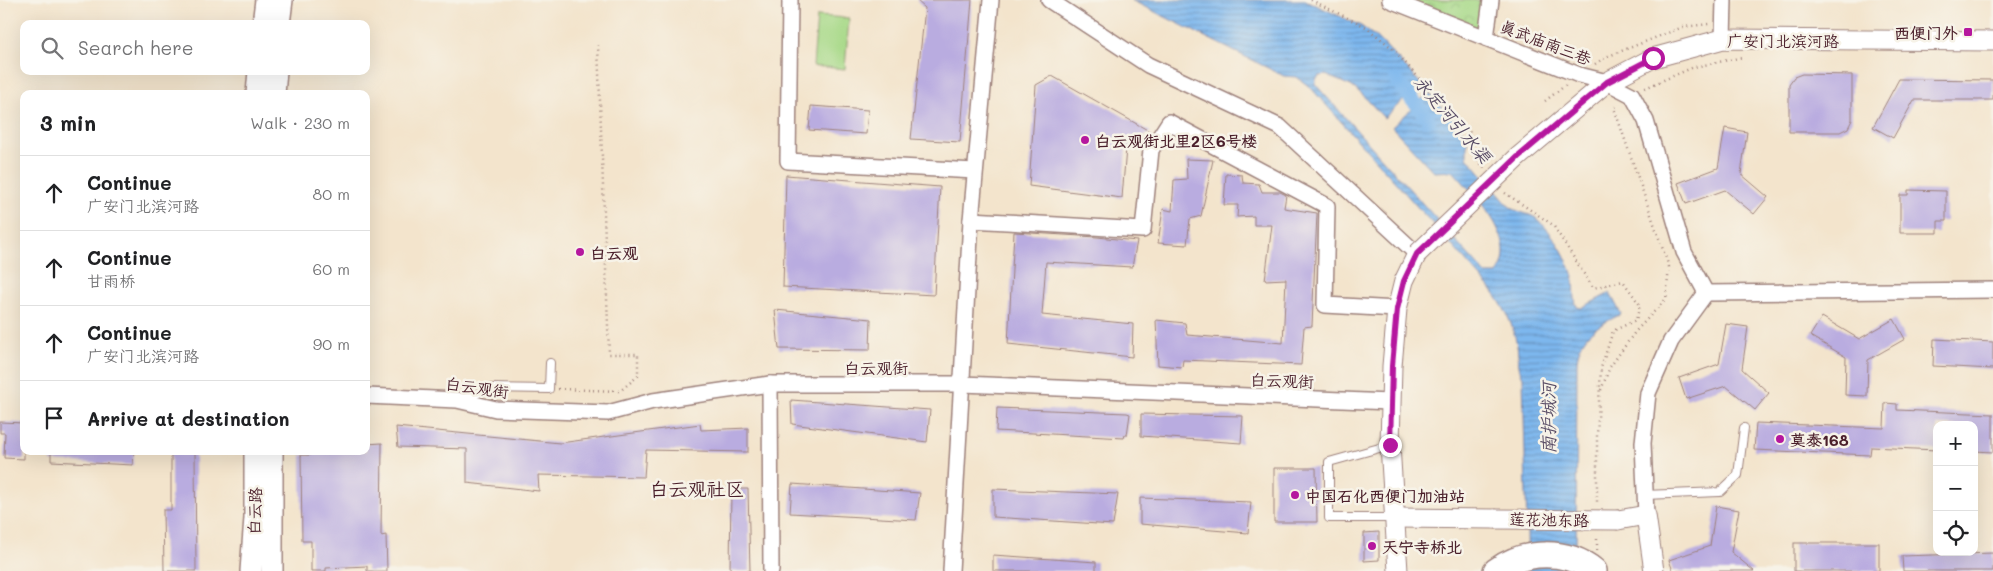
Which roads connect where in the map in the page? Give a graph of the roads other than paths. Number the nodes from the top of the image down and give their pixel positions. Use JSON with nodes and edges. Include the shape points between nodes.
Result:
{"nodes":[{"id":1,"x":266,"y":0,"type":"edge"},
{"id":2,"x":282,"y":0,"type":"edge"},
{"id":3,"x":790,"y":0,"type":"edge"},
{"id":4,"x":991,"y":0,"type":"edge"},
{"id":5,"x":1049,"y":0,"type":"edge"},
{"id":6,"x":1390,"y":0,"type":"edge"},
{"id":7,"x":1491,"y":0,"type":"edge"},
{"id":8,"x":1724,"y":0,"type":"edge"},
{"id":9,"x":264,"y":20,"type":"edge"},
{"id":10,"x":280,"y":20,"type":"edge"},
{"id":11,"x":1486,"y":38,"type":"junction"},
{"id":12,"x":1723,"y":39,"type":"junction"},
{"id":13,"x":1993,"y":41,"type":"edge"},
{"id":14,"x":259,"y":75,"type":"edge"},
{"id":15,"x":276,"y":75,"type":"edge"},
{"id":16,"x":1607,"y":82,"type":"junction"},
{"id":17,"x":257,"y":90,"type":"edge"},
{"id":18,"x":274,"y":90,"type":"edge"},
{"id":19,"x":976,"y":171,"type":"junction"},
{"id":20,"x":971,"y":220,"type":"junction"},
{"id":21,"x":1417,"y":254,"type":"junction"},
{"id":22,"x":1993,"y":290,"type":"edge"},
{"id":23,"x":1706,"y":293,"type":"junction"},
{"id":24,"x":1397,"y":309,"type":"junction"},
{"id":25,"x":550,"y":363,"type":"dead end"},
{"id":26,"x":770,"y":384,"type":"junction"},
{"id":27,"x":962,"y":384,"type":"junction"},
{"id":28,"x":370,"y":396,"type":"edge"},
{"id":29,"x":457,"y":400,"type":"junction"},
{"id":30,"x":1390,"y":402,"type":"junction"},
{"id":31,"x":1744,"y":428,"type":"dead end"},
{"id":32,"x":1390,"y":445,"type":"junction"},
{"id":33,"x":255,"y":455,"type":"edge"},
{"id":34,"x":272,"y":455,"type":"edge"},
{"id":35,"x":1644,"y":495,"type":"junction"},
{"id":36,"x":1646,"y":515,"type":"junction"},
{"id":37,"x":1396,"y":518,"type":"junction"},
{"id":38,"x":1596,"y":561,"type":"edge"},
{"id":39,"x":1498,"y":569,"type":"edge"},
{"id":40,"x":251,"y":571,"type":"edge"},
{"id":41,"x":272,"y":571,"type":"edge"},
{"id":42,"x":771,"y":571,"type":"edge"},
{"id":43,"x":951,"y":571,"type":"edge"},
{"id":44,"x":1386,"y":571,"type":"edge"},
{"id":45,"x":1398,"y":571,"type":"edge"},
{"id":46,"x":1654,"y":571,"type":"edge"}],
"edges":[{"from":1,"to":9,"type":"main road"},
{"from":2,"to":10,"type":"main road"},
{"from":3,"to":19,"type":"street","via":[[788,161]]},
{"from":4,"to":19,"type":"street"},
{"from":5,"to":21,"type":"street","via":[[1148,66],[1280,127]]},
{"from":6,"to":11,"type":"street","name":"真武庙南三巷"},
{"from":7,"to":11,"type":"street"},
{"from":8,"to":12,"type":"street"},
{"from":11,"to":16,"type":"street","name":"真武庙南三巷","via":[[1579,75]]},
{"from":12,"to":13,"type":"street","name":"广安门北滨河路"},
{"from":12,"to":16,"type":"street","name":"广安门北滨河路","via":[[1653,58]]},
{"from":14,"to":17,"type":"main road"},
{"from":15,"to":18,"type":"main road"},
{"from":16,"to":21,"type":"street","name":"广安门北滨河路","bridge":true,"via":[[1518,157]]},
{"from":16,"to":23,"type":"street","name":"真武庙南三巷","via":[[1632,95],[1646,121],[1684,252]]},
{"from":19,"to":20,"type":"street"},
{"from":20,"to":24,"type":"street","via":[[1143,230],[1151,150],[1169,122],[1327,206],[1325,305]]},
{"from":20,"to":27,"type":"street"},
{"from":21,"to":24,"type":"street","via":[[1404,281]]},
{"from":22,"to":23,"type":"street"},
{"from":23,"to":35,"type":"street","via":[[1671,341],[1648,393],[1643,443]]},
{"from":24,"to":30,"type":"street"},
{"from":25,"to":29,"type":"lane","via":[[549,389],[492,388]]},
{"from":26,"to":27,"type":"street","name":"白云观街"},
{"from":26,"to":29,"type":"street","name":"白云观街","via":[[654,401],[608,413],[496,410]]},
{"from":26,"to":42,"type":"street"},
{"from":27,"to":30,"type":"street","name":"白云观街"},
{"from":27,"to":43,"type":"street"},
{"from":28,"to":29,"type":"street","name":"白云观街"},
{"from":30,"to":32,"type":"street"},
{"from":31,"to":35,"type":"lane","via":[[1738,475],[1720,492]]},
{"from":32,"to":37,"type":"street"},
{"from":32,"to":37,"type":"lane","via":[[1329,462],[1329,518]]},
{"from":33,"to":40,"type":"main road","name":"白云路"},
{"from":34,"to":41,"type":"main road","name":"白云路"},
{"from":35,"to":36,"type":"street"},
{"from":36,"to":37,"type":"street","name":"莲花池东路","bridge":true,"via":[[1618,520]]},
{"from":36,"to":46,"type":"street"},
{"from":37,"to":44,"type":"street","via":[[1386,535]]},
{"from":37,"to":45,"type":"street"},
{"from":38,"to":39,"type":"highway","via":[[1586,564],[1559,555],[1543,554],[1523,558]]}]}
